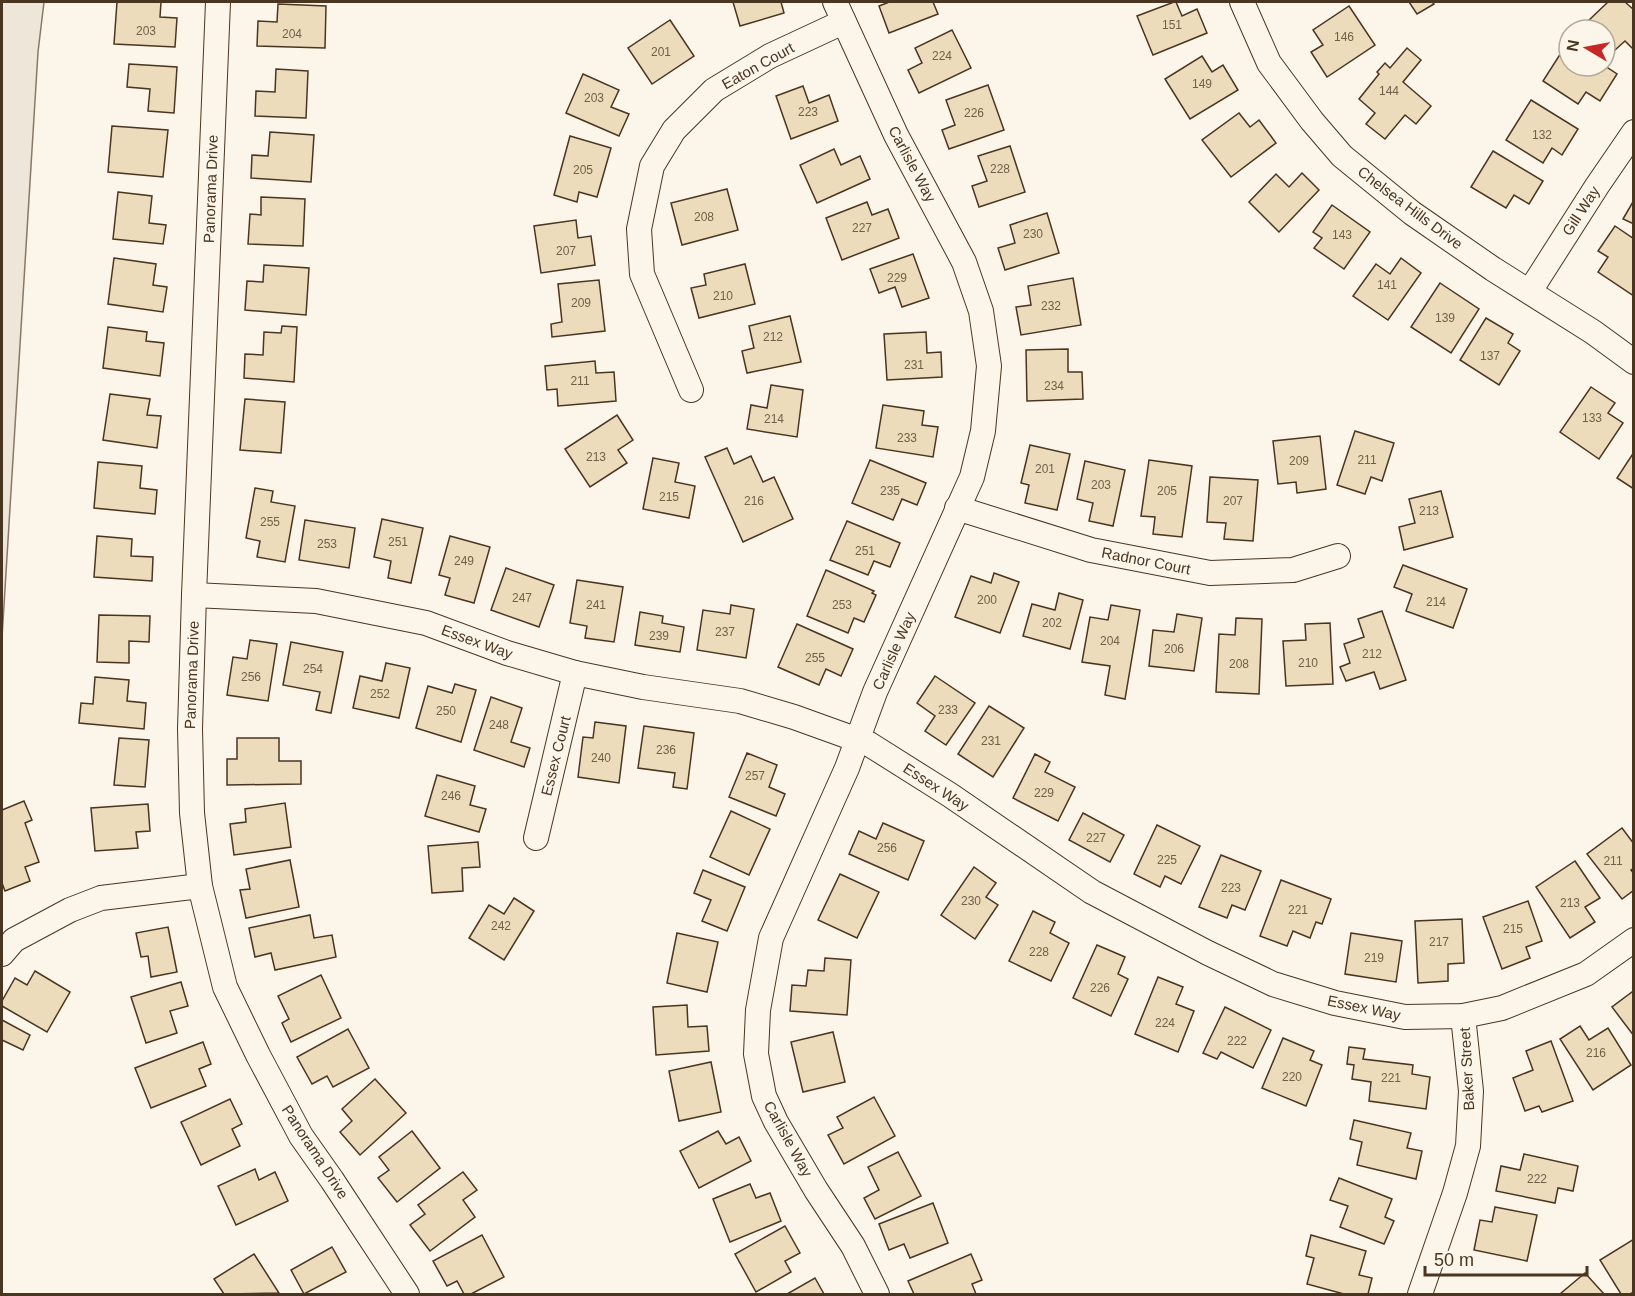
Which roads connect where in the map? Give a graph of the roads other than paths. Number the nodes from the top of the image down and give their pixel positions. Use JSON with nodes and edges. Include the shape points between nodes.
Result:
{"nodes":[{"id":1,"x":218,"y":2,"type":"edge"},
{"id":2,"x":1242,"y":2,"type":"edge"},
{"id":3,"x":839,"y":12,"type":"edge"},
{"id":4,"x":1634,"y":132,"type":"edge"},
{"id":5,"x":1530,"y":291,"type":"junction"},
{"id":6,"x":1634,"y":362,"type":"edge"},
{"id":7,"x":691,"y":390,"type":"dead end"},
{"id":8,"x":957,"y":508,"type":"junction"},
{"id":9,"x":1338,"y":556,"type":"dead end"},
{"id":10,"x":194,"y":594,"type":"junction"},
{"id":11,"x":575,"y":673,"type":"junction"},
{"id":12,"x":858,"y":740,"type":"junction"},
{"id":13,"x":536,"y":838,"type":"dead end"},
{"id":14,"x":200,"y":886,"type":"junction"},
{"id":15,"x":1634,"y":940,"type":"edge"},
{"id":16,"x":2,"y":954,"type":"edge"},
{"id":17,"x":1463,"y":1016,"type":"junction"},
{"id":18,"x":405,"y":1294,"type":"edge"},
{"id":19,"x":877,"y":1294,"type":"edge"},
{"id":20,"x":1420,"y":1294,"type":"edge"}],
"edges":[{"from":1,"to":10,"type":"street","name":"Panorama Drive"},
{"from":2,"to":5,"type":"street","name":"Chelsea Hills Drive","via":[[1269,63],[1342,156],[1412,213]]},
{"from":3,"to":7,"type":"street","name":"Eaton Court","via":[[714,90],[674,130],[652,166],[639,229],[642,274]]},
{"from":3,"to":8,"type":"street","name":"Carlisle Way","via":[[896,135],[964,262],[981,311],[989,366],[983,431],[972,477]]},
{"from":4,"to":5,"type":"street","name":"Gill Way"},
{"from":5,"to":6,"type":"street","name":"Chelsea Hills Drive"},
{"from":8,"to":9,"type":"street","name":"Radnor Court","via":[[1091,550],[1209,573],[1293,570]]},
{"from":8,"to":12,"type":"street","name":"Carlisle Way"},
{"from":10,"to":11,"type":"street","name":"Essex Way","via":[[316,601],[426,623]]},
{"from":10,"to":14,"type":"street","name":"Panorama Drive","via":[[190,729],[192,813]]},
{"from":11,"to":12,"type":"street","name":"Essex Way","via":[[740,701]]},
{"from":11,"to":13,"type":"street","name":"Essex Court"},
{"from":12,"to":17,"type":"street","name":"Essex Way","via":[[950,795],[1092,892],[1273,984],[1335,1003],[1406,1017]]},
{"from":12,"to":19,"type":"street","name":"Carlisle Way","via":[[771,938],[758,1010],[756,1054],[764,1096],[776,1122],[853,1246]]},
{"from":14,"to":16,"type":"street","via":[[101,898],[14,940]]},
{"from":14,"to":18,"type":"street","name":"Panorama Drive","via":[[225,987],[258,1055],[301,1136]]},
{"from":15,"to":17,"type":"street","name":"Essex Way","via":[[1586,974],[1502,1008]]},
{"from":17,"to":20,"type":"street","name":"Baker Street","via":[[1471,1090],[1468,1146]]}]}
